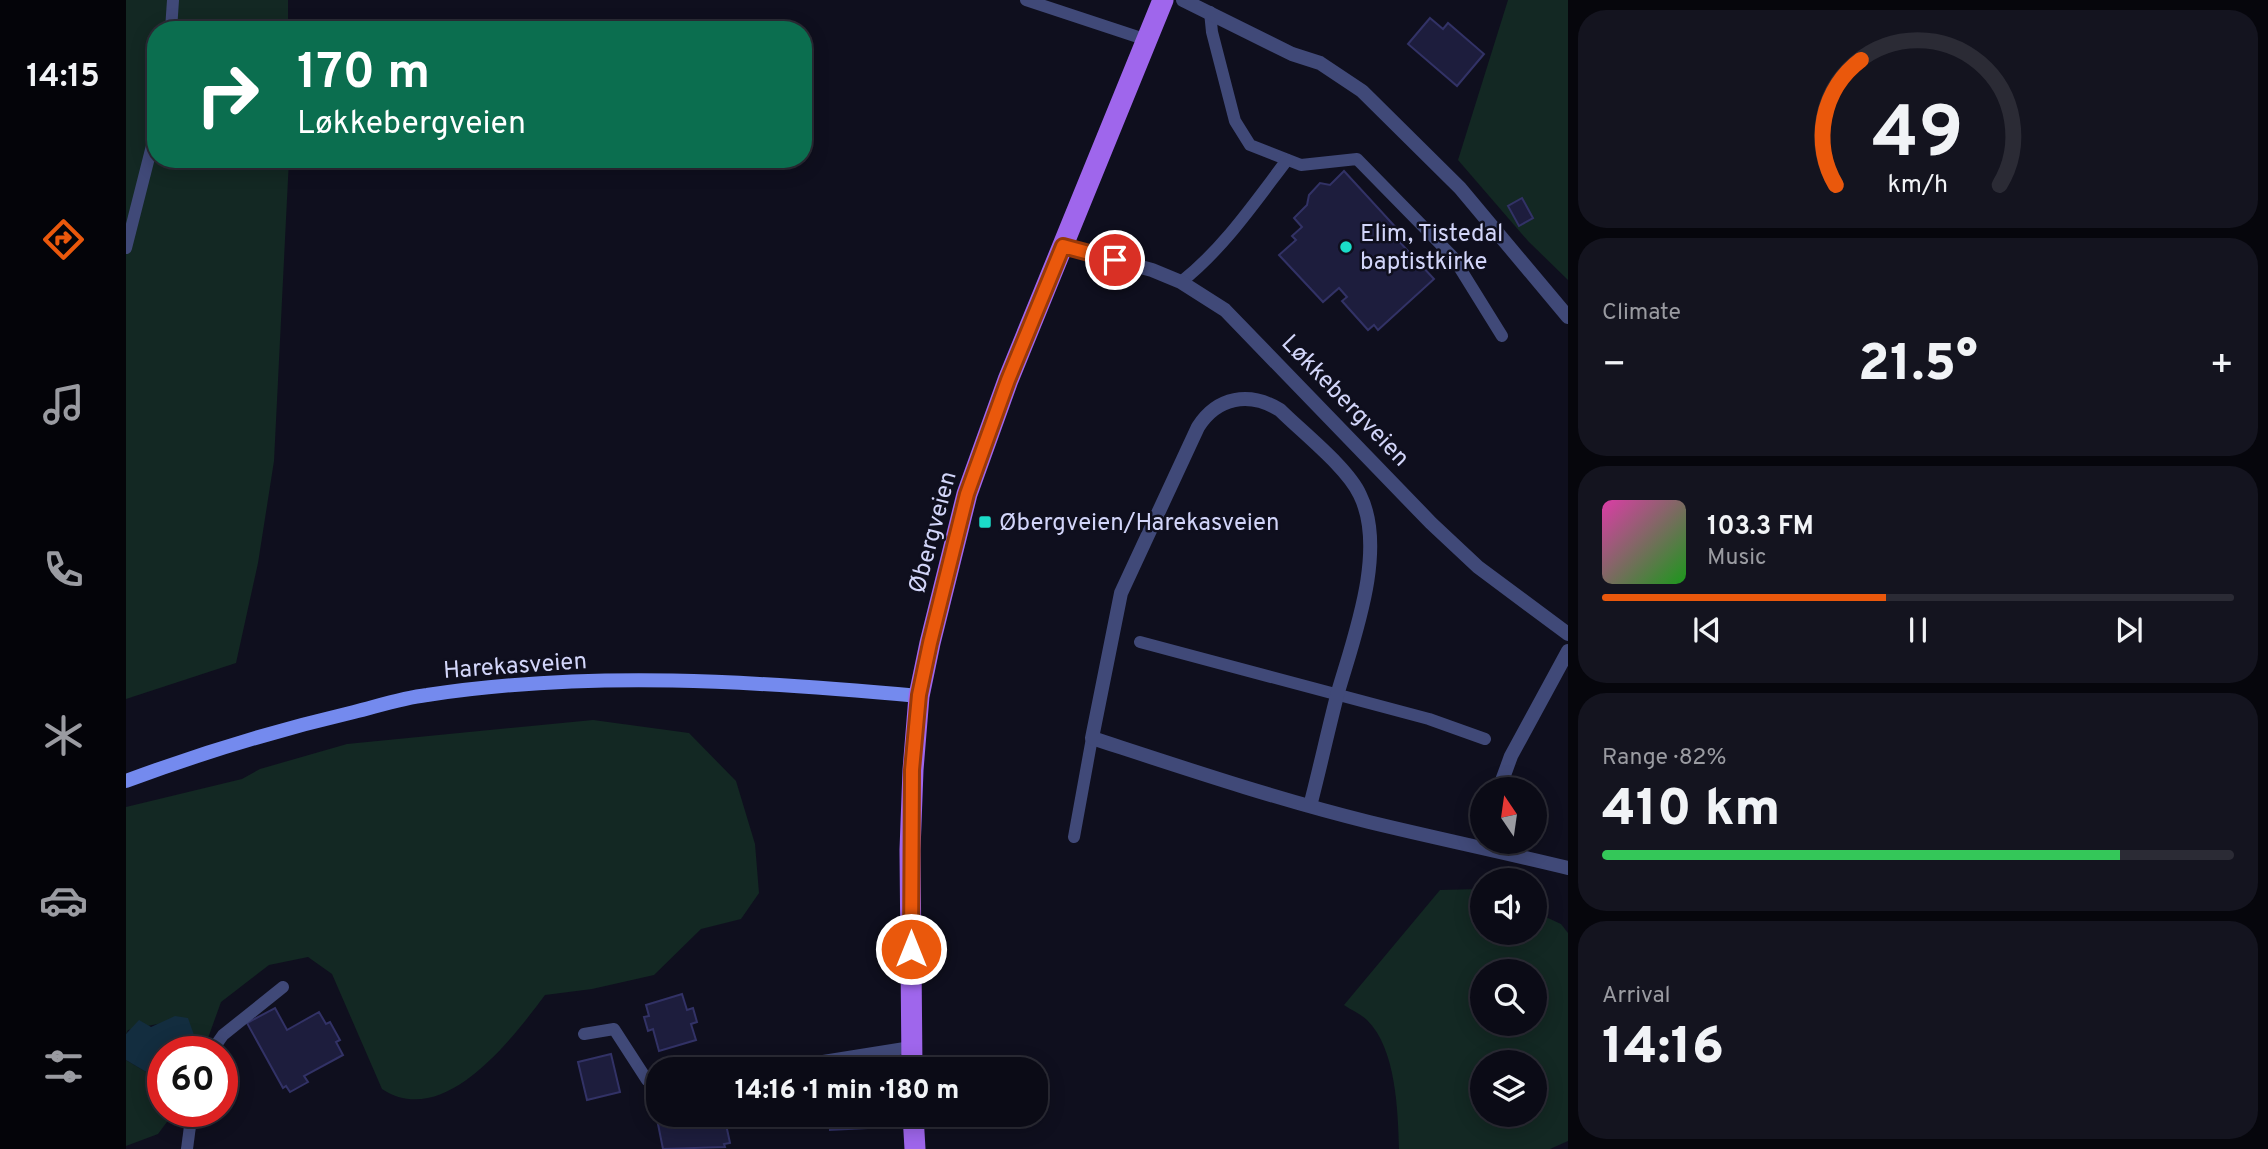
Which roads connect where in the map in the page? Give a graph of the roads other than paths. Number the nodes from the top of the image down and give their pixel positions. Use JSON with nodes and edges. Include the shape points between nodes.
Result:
{"nodes":[{"id":1,"x":173,"y":0,"type":"edge"},
{"id":2,"x":1026,"y":0,"type":"edge"},
{"id":3,"x":1163,"y":0,"type":"edge"},
{"id":4,"x":1183,"y":0,"type":"edge"},
{"id":5,"x":1210,"y":12,"type":"junction"},
{"id":6,"x":172,"y":21,"type":"edge"},
{"id":7,"x":1147,"y":40,"type":"junction"},
{"id":8,"x":1287,"y":160,"type":"junction"},
{"id":9,"x":147,"y":165,"type":"edge"},
{"id":10,"x":1063,"y":246,"type":"junction"},
{"id":11,"x":126,"y":248,"type":"edge"},
{"id":12,"x":1181,"y":282,"type":"junction"},
{"id":13,"x":1568,"y":317,"type":"edge"},
{"id":14,"x":1502,"y":336,"type":"dead end"},
{"id":15,"x":1568,"y":634,"type":"edge"},
{"id":16,"x":1140,"y":642,"type":"dead end"},
{"id":17,"x":1568,"y":651,"type":"edge"},
{"id":18,"x":919,"y":695,"type":"junction"},
{"id":19,"x":1338,"y":695,"type":"junction"},
{"id":20,"x":1092,"y":738,"type":"junction"},
{"id":21,"x":1485,"y":739,"type":"dead end"},
{"id":22,"x":1503,"y":777,"type":"edge"},
{"id":23,"x":126,"y":780,"type":"edge"},
{"id":24,"x":1310,"y":806,"type":"junction"},
{"id":25,"x":1074,"y":838,"type":"dead end"},
{"id":26,"x":1470,"y":839,"type":"edge"},
{"id":27,"x":1522,"y":854,"type":"edge"},
{"id":28,"x":1568,"y":868,"type":"edge"},
{"id":29,"x":283,"y":987,"type":"dead end"},
{"id":30,"x":584,"y":1034,"type":"dead end"},
{"id":31,"x":222,"y":1036,"type":"edge"},
{"id":32,"x":911,"y":1047,"type":"junction"},
{"id":33,"x":848,"y":1057,"type":"edge"},
{"id":34,"x":911,"y":1057,"type":"edge"},
{"id":35,"x":646,"y":1080,"type":"edge"},
{"id":36,"x":190,"y":1127,"type":"edge"},
{"id":37,"x":914,"y":1127,"type":"edge"},
{"id":38,"x":187,"y":1149,"type":"edge"},
{"id":39,"x":915,"y":1149,"type":"edge"}],
"edges":[{"from":1,"to":6,"type":"lane"},
{"from":2,"to":7,"type":"lane"},
{"from":3,"to":7,"type":"main road","name":"Øbergveien"},
{"from":4,"to":5,"type":"street"},
{"from":5,"to":8,"type":"lane","via":[[1235,121],[1250,145]]},
{"from":5,"to":13,"type":"street","via":[[1292,54],[1320,63],[1362,91],[1460,188]]},
{"from":7,"to":10,"type":"main road","name":"Øbergveien"},
{"from":8,"to":12,"type":"lane","via":[[1197,270]]},
{"from":8,"to":14,"type":"lane","via":[[1301,165],[1357,159],[1453,257]]},
{"from":9,"to":11,"type":"lane"},
{"from":10,"to":12,"type":"street","name":"Løkkebergveien"},
{"from":10,"to":18,"type":"main road","name":"Øbergveien","via":[[967,494]]},
{"from":12,"to":15,"type":"street","name":"Løkkebergveien","via":[[1245,329],[1478,567]]},
{"from":16,"to":19,"type":"lane"},
{"from":17,"to":22,"type":"street"},
{"from":18,"to":23,"type":"street","name":"Harekasveien","via":[[672,679],[542,683],[438,694],[292,726]]},
{"from":18,"to":32,"type":"main road","name":"Øbergveien","via":[[910,850]]},
{"from":19,"to":20,"type":"street","via":[[1368,569],[1370,547],[1363,502],[1348,477],[1280,410],[1267,402],[1227,401],[1207,413],[1198,427],[1121,593]]},
{"from":19,"to":21,"type":"lane"},
{"from":19,"to":24,"type":"street"},
{"from":20,"to":24,"type":"street"},
{"from":20,"to":25,"type":"lane"},
{"from":24,"to":26,"type":"street","via":[[1368,822]]},
{"from":27,"to":28,"type":"street"},
{"from":29,"to":31,"type":"lane"},
{"from":30,"to":35,"type":"lane","via":[[614,1029]]},
{"from":32,"to":33,"type":"lane"},
{"from":32,"to":34,"type":"main road","name":"Øbergveien"},
{"from":36,"to":38,"type":"lane"},
{"from":37,"to":39,"type":"main road"}]}
